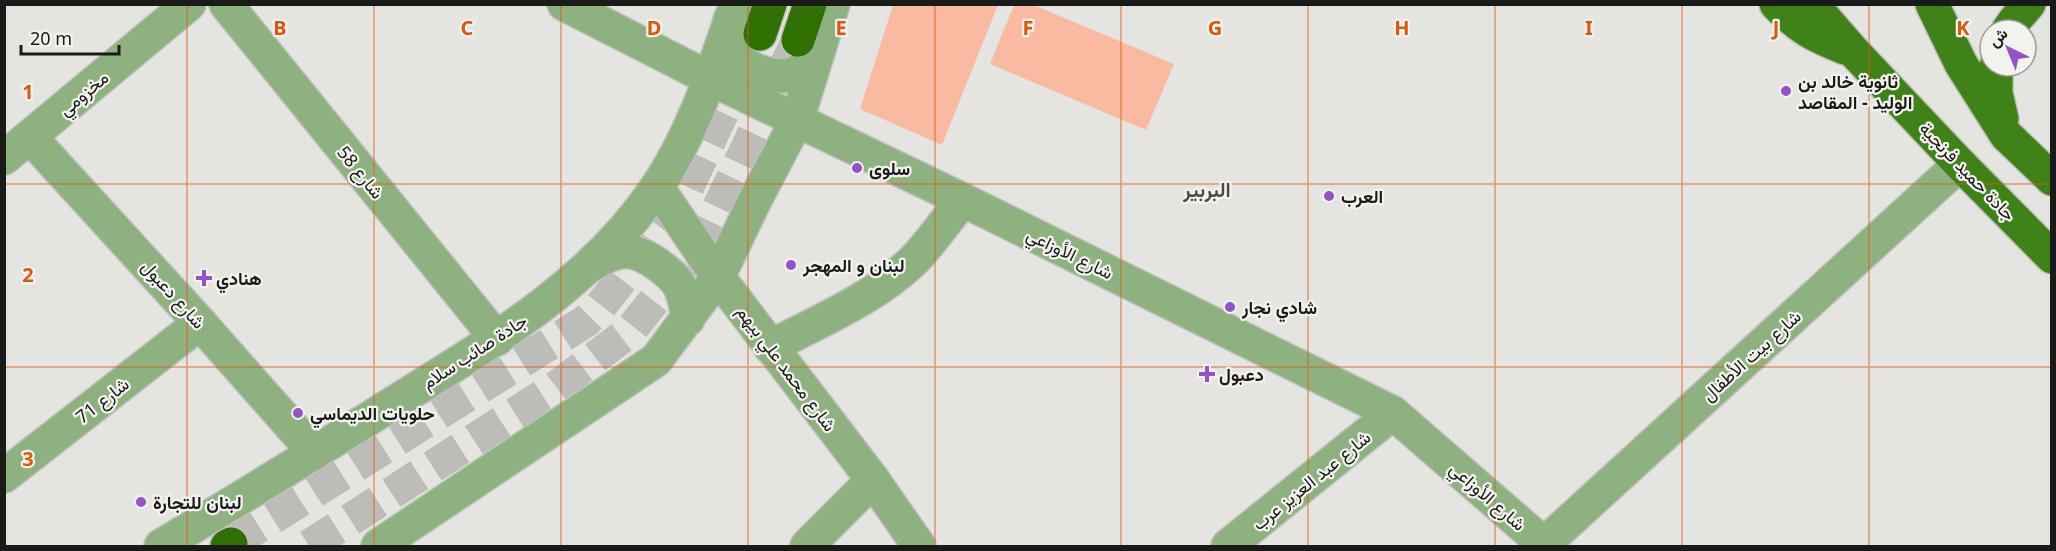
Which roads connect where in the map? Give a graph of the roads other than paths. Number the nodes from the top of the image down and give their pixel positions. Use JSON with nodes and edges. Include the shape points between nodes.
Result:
{"nodes":[{"id":1,"x":189,"y":4,"type":"edge"},
{"id":2,"x":226,"y":4,"type":"edge"},
{"id":3,"x":564,"y":4,"type":"edge"},
{"id":4,"x":810,"y":4,"type":"edge"},
{"id":5,"x":833,"y":4,"type":"edge"},
{"id":6,"x":1776,"y":4,"type":"edge"},
{"id":7,"x":1812,"y":4,"type":"edge"},
{"id":8,"x":1932,"y":4,"type":"edge"},
{"id":9,"x":2029,"y":4,"type":"edge"},
{"id":10,"x":733,"y":12,"type":"edge"},
{"id":11,"x":2017,"y":18,"type":"edge"},
{"id":12,"x":808,"y":46,"type":"junction"},
{"id":13,"x":1854,"y":52,"type":"junction"},
{"id":14,"x":709,"y":78,"type":"junction"},
{"id":15,"x":1996,"y":78,"type":"edge"},
{"id":16,"x":797,"y":120,"type":"junction"},
{"id":17,"x":2006,"y":135,"type":"junction"},
{"id":18,"x":30,"y":137,"type":"junction"},
{"id":19,"x":4,"y":158,"type":"edge"},
{"id":20,"x":1960,"y":164,"type":"junction"},
{"id":21,"x":2052,"y":179,"type":"edge"},
{"id":22,"x":657,"y":188,"type":"junction"},
{"id":23,"x":963,"y":200,"type":"junction"},
{"id":24,"x":2052,"y":256,"type":"edge"},
{"id":25,"x":590,"y":266,"type":"junction"},
{"id":26,"x":718,"y":277,"type":"junction"},
{"id":27,"x":688,"y":319,"type":"junction"},
{"id":28,"x":200,"y":323,"type":"junction"},
{"id":29,"x":497,"y":339,"type":"junction"},
{"id":30,"x":770,"y":346,"type":"junction"},
{"id":31,"x":1393,"y":413,"type":"junction"},
{"id":32,"x":315,"y":453,"type":"junction"},
{"id":33,"x":4,"y":476,"type":"edge"},
{"id":34,"x":873,"y":480,"type":"junction"},
{"id":35,"x":382,"y":545,"type":"edge"},
{"id":36,"x":160,"y":546,"type":"edge"},
{"id":37,"x":807,"y":546,"type":"edge"},
{"id":38,"x":919,"y":546,"type":"edge"},
{"id":39,"x":1228,"y":546,"type":"edge"},
{"id":40,"x":1544,"y":546,"type":"edge"}],
"edges":[{"from":1,"to":18,"type":"street","name":"مخزومي"},
{"from":2,"to":29,"type":"street","name":"شارع 58"},
{"from":3,"to":14,"type":"street","name":"شارع الأوزاعي"},
{"from":4,"to":12,"type":"highway"},
{"from":5,"to":12,"type":"street"},
{"from":6,"to":13,"type":"main road","via":[[1813,35]]},
{"from":7,"to":13,"type":"main road","name":"جادة حميد فرنجية"},
{"from":8,"to":17,"type":"main road","via":[[1961,64]]},
{"from":9,"to":11,"type":"main road"},
{"from":10,"to":12,"type":"street","via":[[731,39],[735,53],[752,68],[778,76],[791,75],[800,70]]},
{"from":10,"to":14,"type":"street","name":"جادة صائب سلام"},
{"from":12,"to":16,"type":"street"},
{"from":13,"to":20,"type":"main road","name":"جادة حميد فرنجية"},
{"from":14,"to":16,"type":"street","name":"شارع الأوزاعي"},
{"from":14,"to":22,"type":"street","name":"جادة صائب سلام","via":[[695,118]]},
{"from":15,"to":17,"type":"main road"},
{"from":16,"to":23,"type":"street","name":"شارع الأوزاعي"},
{"from":16,"to":26,"type":"street"},
{"from":17,"to":21,"type":"main road"},
{"from":18,"to":19,"type":"street","name":"مخزومي"},
{"from":18,"to":28,"type":"street","name":"شارع دعبول"},
{"from":20,"to":24,"type":"main road","name":"جادة حميد فرنجية"},
{"from":20,"to":40,"type":"street","name":"شارع بيت الأطفال"},
{"from":22,"to":25,"type":"street","name":"جادة صائب سلام"},
{"from":22,"to":26,"type":"street","name":"شارع محمد علي بيهم"},
{"from":23,"to":30,"type":"street","via":[[899,273],[862,298]]},
{"from":23,"to":31,"type":"street","name":"شارع الأوزاعي"},
{"from":25,"to":27,"type":"street","via":[[625,250],[639,253],[669,273],[679,285]]},
{"from":25,"to":29,"type":"street","name":"جادة صائب سلام"},
{"from":26,"to":27,"type":"street"},
{"from":26,"to":30,"type":"street","name":"شارع محمد علي بيهم"},
{"from":27,"to":35,"type":"street","via":[[656,360]]},
{"from":28,"to":32,"type":"street","name":"شارع دعبول"},
{"from":28,"to":33,"type":"street","name":"شارع 71"},
{"from":29,"to":32,"type":"street","name":"جادة صائب سلام"},
{"from":30,"to":34,"type":"street","name":"شارع محمد علي بيهم"},
{"from":31,"to":39,"type":"street","name":"شارع عبد العزيز عرب"},
{"from":31,"to":40,"type":"street","name":"شارع الأوزاعي"},
{"from":32,"to":36,"type":"street","name":"جادة صائب سلام"},
{"from":34,"to":37,"type":"street"},
{"from":34,"to":38,"type":"street","name":"شارع محمد علي بيهم"}]}
